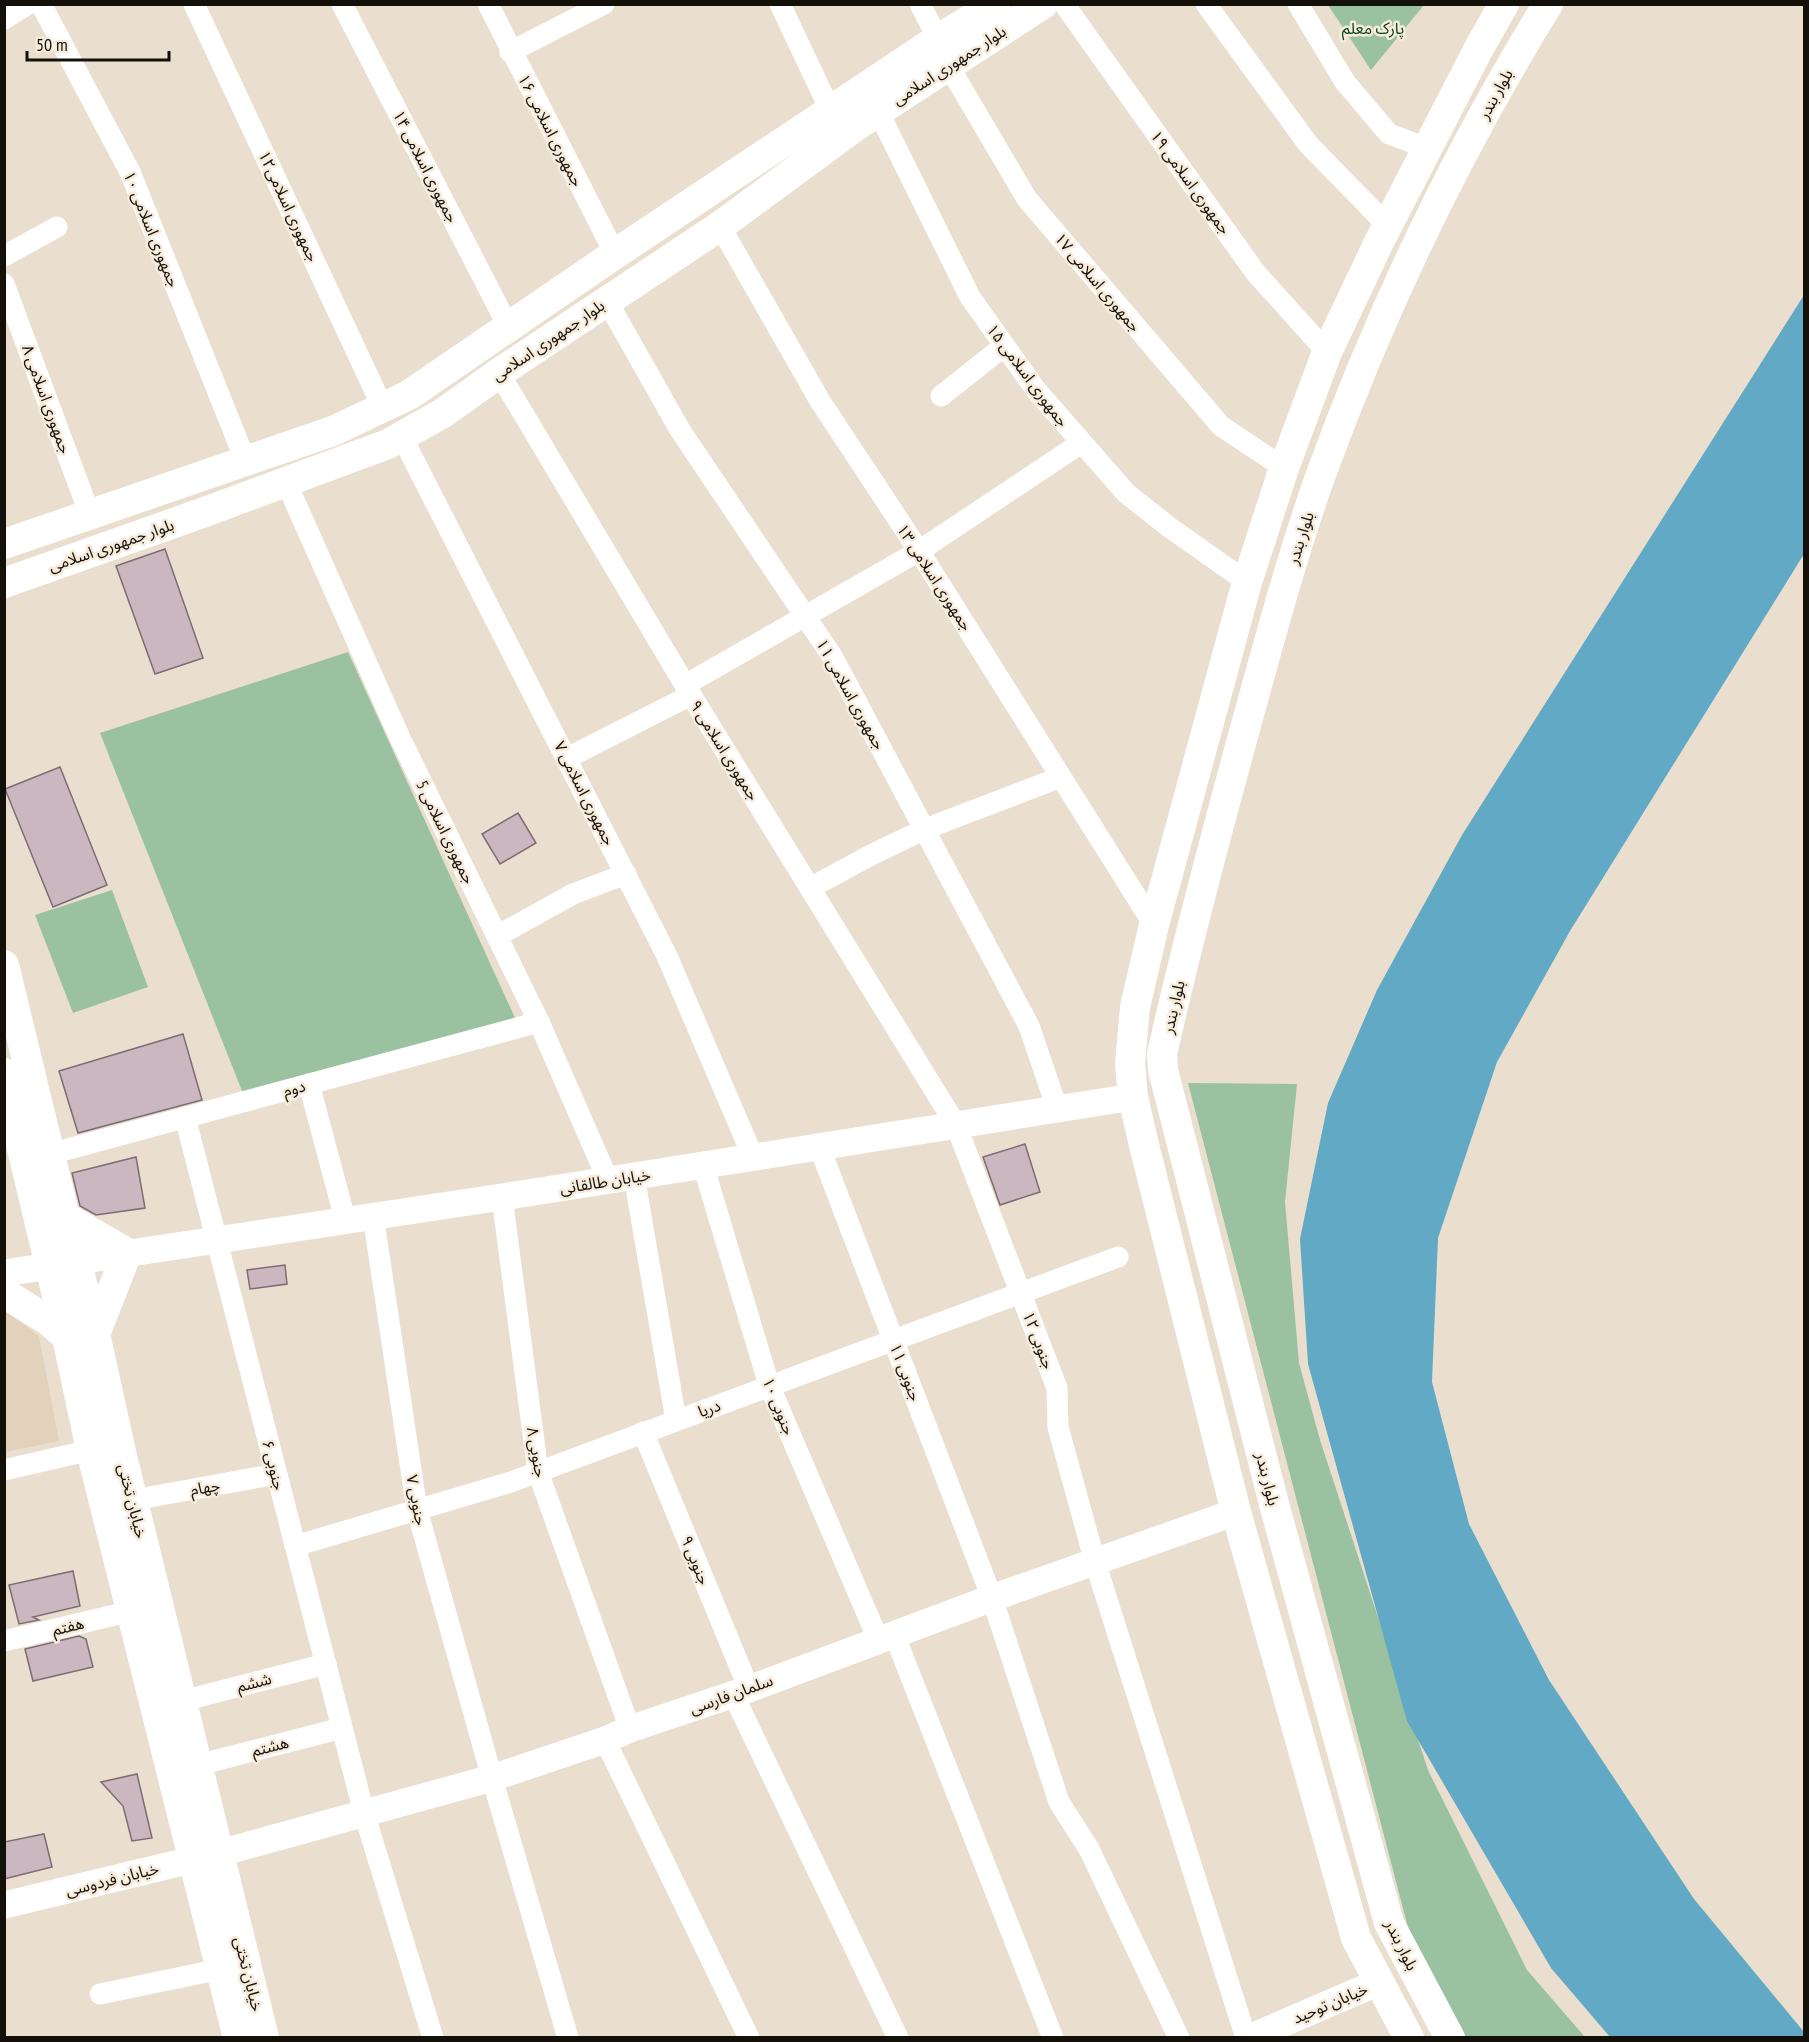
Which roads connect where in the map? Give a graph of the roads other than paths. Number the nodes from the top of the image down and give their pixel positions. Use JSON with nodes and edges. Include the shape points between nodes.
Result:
{"nodes":[{"id":1,"x":28,"y":4,"type":"edge"},
{"id":2,"x":41,"y":4,"type":"edge"},
{"id":3,"x":194,"y":4,"type":"edge"},
{"id":4,"x":342,"y":4,"type":"edge"},
{"id":5,"x":488,"y":4,"type":"edge"},
{"id":6,"x":604,"y":4,"type":"edge"},
{"id":7,"x":780,"y":4,"type":"edge"},
{"id":8,"x":920,"y":4,"type":"edge"},
{"id":9,"x":996,"y":4,"type":"edge"},
{"id":10,"x":1044,"y":4,"type":"edge"},
{"id":11,"x":1064,"y":4,"type":"edge"},
{"id":12,"x":1206,"y":4,"type":"edge"},
{"id":13,"x":1298,"y":4,"type":"edge"},
{"id":14,"x":1504,"y":4,"type":"edge"},
{"id":15,"x":1548,"y":4,"type":"edge"},
{"id":16,"x":4,"y":19,"type":"edge"},
{"id":17,"x":510,"y":52,"type":"junction"},
{"id":18,"x":943,"y":52,"type":"junction"},
{"id":19,"x":1464,"y":77,"type":"junction"},
{"id":20,"x":1495,"y":94,"type":"junction"},
{"id":21,"x":878,"y":111,"type":"junction"},
{"id":22,"x":831,"y":112,"type":"junction"},
{"id":23,"x":1427,"y":148,"type":"junction"},
{"id":24,"x":1387,"y":225,"type":"junction"},
{"id":25,"x":720,"y":226,"type":"junction"},
{"id":26,"x":57,"y":227,"type":"dead end"},
{"id":27,"x":615,"y":254,"type":"junction"},
{"id":28,"x":4,"y":256,"type":"edge"},
{"id":29,"x":4,"y":284,"type":"edge"},
{"id":30,"x":607,"y":301,"type":"junction"},
{"id":31,"x":509,"y":328,"type":"junction"},
{"id":32,"x":1004,"y":346,"type":"junction"},
{"id":33,"x":1327,"y":352,"type":"junction"},
{"id":34,"x":499,"y":373,"type":"junction"},
{"id":35,"x":941,"y":396,"type":"dead end"},
{"id":36,"x":382,"y":408,"type":"junction"},
{"id":37,"x":402,"y":437,"type":"junction"},
{"id":38,"x":1081,"y":443,"type":"junction"},
{"id":39,"x":246,"y":462,"type":"junction"},
{"id":40,"x":1284,"y":468,"type":"junction"},
{"id":41,"x":286,"y":482,"type":"junction"},
{"id":42,"x":90,"y":514,"type":"junction"},
{"id":43,"x":4,"y":544,"type":"edge"},
{"id":44,"x":919,"y":550,"type":"junction"},
{"id":45,"x":1247,"y":582,"type":"junction"},
{"id":46,"x":4,"y":583,"type":"edge"},
{"id":47,"x":805,"y":616,"type":"junction"},
{"id":48,"x":688,"y":690,"type":"junction"},
{"id":49,"x":567,"y":758,"type":"junction"},
{"id":50,"x":1061,"y":777,"type":"junction"},
{"id":51,"x":925,"y":829,"type":"junction"},
{"id":52,"x":626,"y":874,"type":"junction"},
{"id":53,"x":810,"y":888,"type":"junction"},
{"id":54,"x":1154,"y":925,"type":"junction"},
{"id":55,"x":497,"y":936,"type":"junction"},
{"id":56,"x":4,"y":965,"type":"edge"},
{"id":57,"x":539,"y":1022,"type":"junction"},
{"id":58,"x":4,"y":1073,"type":"edge"},
{"id":59,"x":309,"y":1084,"type":"junction"},
{"id":60,"x":1133,"y":1097,"type":"junction"},
{"id":61,"x":1057,"y":1108,"type":"junction"},
{"id":62,"x":185,"y":1117,"type":"junction"},
{"id":63,"x":956,"y":1125,"type":"junction"},
{"id":64,"x":819,"y":1146,"type":"junction"},
{"id":65,"x":50,"y":1154,"type":"junction"},
{"id":66,"x":753,"y":1157,"type":"junction"},
{"id":67,"x":703,"y":1165,"type":"junction"},
{"id":68,"x":621,"y":1178,"type":"junction"},
{"id":69,"x":502,"y":1197,"type":"junction"},
{"id":70,"x":373,"y":1215,"type":"junction"},
{"id":71,"x":64,"y":1217,"type":"junction"},
{"id":72,"x":345,"y":1219,"type":"junction"},
{"id":73,"x":216,"y":1239,"type":"junction"},
{"id":74,"x":127,"y":1253,"type":"junction"},
{"id":75,"x":1118,"y":1257,"type":"dead end"},
{"id":76,"x":63,"y":1264,"type":"junction"},
{"id":77,"x":4,"y":1273,"type":"edge"},
{"id":78,"x":4,"y":1293,"type":"edge"},
{"id":79,"x":1021,"y":1294,"type":"junction"},
{"id":80,"x":81,"y":1335,"type":"junction"},
{"id":81,"x":893,"y":1340,"type":"junction"},
{"id":82,"x":769,"y":1385,"type":"junction"},
{"id":83,"x":676,"y":1420,"type":"junction"},
{"id":84,"x":643,"y":1432,"type":"junction"},
{"id":85,"x":91,"y":1450,"type":"junction"},
{"id":86,"x":4,"y":1470,"type":"edge"},
{"id":87,"x":538,"y":1472,"type":"junction"},
{"id":88,"x":277,"y":1474,"type":"junction"},
{"id":89,"x":133,"y":1500,"type":"junction"},
{"id":90,"x":417,"y":1509,"type":"junction"},
{"id":91,"x":1236,"y":1512,"type":"junction"},
{"id":92,"x":295,"y":1546,"type":"junction"},
{"id":93,"x":1095,"y":1562,"type":"junction"},
{"id":94,"x":992,"y":1598,"type":"junction"},
{"id":95,"x":132,"y":1611,"type":"junction"},
{"id":96,"x":886,"y":1636,"type":"junction"},
{"id":97,"x":4,"y":1641,"type":"edge"},
{"id":98,"x":1312,"y":1644,"type":"junction"},
{"id":99,"x":1276,"y":1655,"type":"junction"},
{"id":100,"x":326,"y":1664,"type":"junction"},
{"id":101,"x":741,"y":1691,"type":"junction"},
{"id":102,"x":182,"y":1701,"type":"junction"},
{"id":103,"x":342,"y":1728,"type":"junction"},
{"id":104,"x":630,"y":1729,"type":"junction"},
{"id":105,"x":605,"y":1740,"type":"junction"},
{"id":106,"x":198,"y":1765,"type":"junction"},
{"id":107,"x":492,"y":1778,"type":"junction"},
{"id":108,"x":364,"y":1813,"type":"junction"},
{"id":109,"x":207,"y":1856,"type":"junction"},
{"id":110,"x":4,"y":1905,"type":"edge"},
{"id":111,"x":221,"y":1969,"type":"junction"},
{"id":112,"x":1379,"y":1982,"type":"junction"},
{"id":113,"x":100,"y":1994,"type":"dead end"},
{"id":114,"x":238,"y":2037,"type":"edge"},
{"id":115,"x":264,"y":2037,"type":"edge"},
{"id":116,"x":433,"y":2037,"type":"edge"},
{"id":117,"x":568,"y":2037,"type":"edge"},
{"id":118,"x":748,"y":2037,"type":"edge"},
{"id":119,"x":898,"y":2037,"type":"edge"},
{"id":120,"x":1053,"y":2037,"type":"edge"},
{"id":121,"x":1179,"y":2037,"type":"edge"},
{"id":122,"x":1248,"y":2037,"type":"edge"},
{"id":123,"x":1409,"y":2037,"type":"edge"},
{"id":124,"x":1450,"y":2037,"type":"edge"}],
"edges":[{"from":1,"to":16,"type":"street"},
{"from":2,"to":39,"type":"street","name":"جمهوری اسلامی ۱۰","via":[[130,172]]},
{"from":3,"to":36,"type":"street","name":"جمهوری اسلامی۱۲"},
{"from":4,"to":31,"type":"street","name":"جمهوری اسلامی ۱۴"},
{"from":5,"to":17,"type":"street","name":"جمهوری اسلامی ۱۶"},
{"from":6,"to":17,"type":"street"},
{"from":7,"to":22,"type":"street"},
{"from":8,"to":18,"type":"street","name":"جمهوری اسلامی ۱۷"},
{"from":9,"to":18,"type":"main road","name":"بلوار جمهوری اسلامی"},
{"from":10,"to":18,"type":"main road","name":"بلوار جمهوری اسلامی"},
{"from":11,"to":33,"type":"street","name":"جمهوری اسلامی ۱۹","via":[[1255,272]]},
{"from":12,"to":24,"type":"street","via":[[1308,144]]},
{"from":13,"to":23,"type":"street","via":[[1345,82],[1389,134]]},
{"from":14,"to":19,"type":"main road","name":"بلوار بندر"},
{"from":15,"to":20,"type":"main road","name":"بلوار بندر"},
{"from":17,"to":27,"type":"street","name":"جمهوری اسلامی ۱۶"},
{"from":18,"to":21,"type":"main road","name":"بلوار جمهوری اسلامی"},
{"from":18,"to":22,"type":"main road","name":"بلوار جمهوری اسلامی"},
{"from":18,"to":40,"type":"street","name":"جمهوری اسلامی ۱۷","via":[[1027,199],[1221,426]]},
{"from":19,"to":20,"type":"main road"},
{"from":19,"to":23,"type":"main road","name":"بلوار بندر"},
{"from":20,"to":98,"type":"main road","name":"بلوار بندر","via":[[1407,266],[1320,477],[1280,600],[1190,930],[1162,1054]]},
{"from":21,"to":25,"type":"main road","name":"بلوار جمهوری اسلامی"},
{"from":21,"to":32,"type":"street","name":"جمهوری اسلامی ۱۵","via":[[970,297]]},
{"from":22,"to":27,"type":"main road","name":"بلوار جمهوری اسلامی"},
{"from":23,"to":24,"type":"main road","name":"بلوار بندر"},
{"from":24,"to":33,"type":"main road","name":"بلوار بندر"},
{"from":25,"to":30,"type":"main road","name":"بلوار جمهوری اسلامی"},
{"from":25,"to":44,"type":"street","name":"جمهوری اسلامی ۱۳","via":[[820,401]]},
{"from":26,"to":28,"type":"street"},
{"from":27,"to":31,"type":"main road","name":"بلوار جمهوری اسلامی"},
{"from":29,"to":42,"type":"street","name":"جمهوری اسلامی ۸"},
{"from":30,"to":34,"type":"main road","name":"بلوار جمهوری اسلامی"},
{"from":30,"to":47,"type":"street","name":"جمهوری اسلامی ۱۱","via":[[680,430]]},
{"from":31,"to":36,"type":"main road","name":"بلوار جمهوری اسلامی","via":[[409,395]]},
{"from":32,"to":35,"type":"street"},
{"from":32,"to":38,"type":"street","name":"جمهوری اسلامی ۱۵"},
{"from":33,"to":40,"type":"main road","name":"بلوار بندر"},
{"from":34,"to":37,"type":"main road","name":"بلوار جمهوری اسلامی"},
{"from":34,"to":48,"type":"street","name":"جمهوری اسلامی ۹"},
{"from":36,"to":39,"type":"main road","name":"بلوار جمهوری اسلامی","via":[[333,431]]},
{"from":37,"to":41,"type":"main road","name":"بلوار جمهوری اسلامی"},
{"from":37,"to":49,"type":"street","name":"جمهوری اسلامی ۷"},
{"from":38,"to":44,"type":"street"},
{"from":38,"to":45,"type":"street","name":"جمهوری اسلامی ۱۵","via":[[1126,493]]},
{"from":39,"to":42,"type":"main road","name":"بلوار جمهوری اسلامی"},
{"from":40,"to":45,"type":"main road","name":"بلوار بندر"},
{"from":41,"to":46,"type":"main road","name":"بلوار جمهوری اسلامی"},
{"from":41,"to":55,"type":"street","name":"جمهوری اسلامی 5","via":[[400,738]]},
{"from":42,"to":43,"type":"main road","name":"بلوار جمهوری اسلامی"},
{"from":44,"to":47,"type":"street"},
{"from":44,"to":50,"type":"street","name":"جمهوری اسلامی ۱۳"},
{"from":45,"to":54,"type":"main road","name":"بلوار بندر"},
{"from":47,"to":48,"type":"street"},
{"from":47,"to":51,"type":"street","name":"جمهوری اسلامی ۱۱","via":[[832,656]]},
{"from":48,"to":49,"type":"street"},
{"from":48,"to":53,"type":"street","name":"جمهوری اسلامی ۹"},
{"from":49,"to":52,"type":"street","name":"جمهوری اسلامی ۷"},
{"from":50,"to":51,"type":"street"},
{"from":50,"to":54,"type":"street","name":"جمهوری اسلامی ۱۳"},
{"from":51,"to":53,"type":"street"},
{"from":51,"to":61,"type":"street","name":"جمهوری اسلامی ۱۱","via":[[1029,1026]]},
{"from":52,"to":55,"type":"street","via":[[573,894]]},
{"from":52,"to":66,"type":"street","name":"جمهوری اسلامی ۷","via":[[667,956]]},
{"from":53,"to":63,"type":"street","name":"جمهوری اسلامی ۹"},
{"from":54,"to":60,"type":"main road","name":"بلوار بندر","via":[[1136,1007],[1130,1064]]},
{"from":55,"to":57,"type":"street","name":"جمهوری اسلامی 5"},
{"from":56,"to":65,"type":"main road","name":"خیابان تختی"},
{"from":57,"to":59,"type":"street","name":"دوم"},
{"from":57,"to":68,"type":"street","name":"جمهوری اسلامی 5"},
{"from":58,"to":76,"type":"main road","name":"خیابان تختی"},
{"from":59,"to":62,"type":"street","name":"دوم"},
{"from":59,"to":72,"type":"street"},
{"from":60,"to":61,"type":"street","name":"خیابان طالقانی"},
{"from":60,"to":91,"type":"main road","name":"بلوار بندر"},
{"from":61,"to":63,"type":"street","name":"خیابان طالقانی"},
{"from":62,"to":65,"type":"street","name":"دوم"},
{"from":62,"to":73,"type":"street","name":"۶ جنوبی"},
{"from":63,"to":64,"type":"street","name":"خیابان طالقانی"},
{"from":63,"to":79,"type":"street","name":"۱۲ جنوبی"},
{"from":64,"to":66,"type":"street","name":"خیابان طالقانی"},
{"from":64,"to":81,"type":"street","name":"۱۱ جنوبی"},
{"from":65,"to":71,"type":"main road","name":"خیابان تختی"},
{"from":66,"to":67,"type":"street","name":"خیابان طالقانی"},
{"from":67,"to":68,"type":"street","name":"خیابان طالقانی"},
{"from":67,"to":82,"type":"street","name":"۱۰ جنوبی"},
{"from":68,"to":69,"type":"street","name":"خیابان طالقانی"},
{"from":68,"to":83,"type":"street"},
{"from":69,"to":70,"type":"street","name":"خیابان طالقانی"},
{"from":69,"to":87,"type":"street","name":"۸ جنوبی"},
{"from":70,"to":72,"type":"street","name":"خیابان طالقانی"},
{"from":70,"to":90,"type":"street","name":"۷ جنوبی"},
{"from":71,"to":74,"type":"main road"},
{"from":71,"to":76,"type":"main road","name":"خیابان تختی"},
{"from":72,"to":73,"type":"street","name":"خیابان طالقانی"},
{"from":73,"to":74,"type":"street","name":"خیابان طالقانی"},
{"from":73,"to":88,"type":"street","name":"۶ جنوبی"},
{"from":74,"to":76,"type":"street","name":"خیابان طالقانی"},
{"from":74,"to":80,"type":"main road"},
{"from":75,"to":79,"type":"street","name":"دریا"},
{"from":76,"to":77,"type":"street","name":"خیابان طالقانی"},
{"from":76,"to":80,"type":"main road","name":"خیابان تختی"},
{"from":78,"to":80,"type":"main road","via":[[49,1321]]},
{"from":79,"to":81,"type":"street","name":"دریا"},
{"from":79,"to":93,"type":"street","name":"۱۲ جنوبی","via":[[1057,1388],[1058,1427]]},
{"from":80,"to":85,"type":"main road","name":"خیابان تختی"},
{"from":80,"to":89,"type":"main road","name":"خیابان تختی"},
{"from":81,"to":82,"type":"street","name":"دریا"},
{"from":81,"to":94,"type":"street","name":"۱۱ جنوبی"},
{"from":82,"to":83,"type":"street","name":"دریا"},
{"from":82,"to":96,"type":"street","name":"۱۰ جنوبی"},
{"from":83,"to":84,"type":"street","name":"دریا"},
{"from":84,"to":87,"type":"street","name":"دریا"},
{"from":84,"to":101,"type":"street","name":"۹ جنوبی"},
{"from":85,"to":86,"type":"street"},
{"from":85,"to":95,"type":"main road","name":"خیابان تختی"},
{"from":87,"to":90,"type":"street","name":"دریا"},
{"from":87,"to":104,"type":"street","name":"۸ جنوبی"},
{"from":88,"to":89,"type":"street","name":"چهام"},
{"from":88,"to":92,"type":"street","name":"۶ جنوبی"},
{"from":89,"to":102,"type":"main road","name":"خیابان تختی"},
{"from":90,"to":92,"type":"street","name":"دریا"},
{"from":90,"to":107,"type":"street","name":"۷ جنوبی"},
{"from":91,"to":93,"type":"street","name":"سلمان فارسی"},
{"from":91,"to":99,"type":"main road","name":"بلوار بندر"},
{"from":92,"to":100,"type":"street","name":"۶ جنوبی"},
{"from":93,"to":94,"type":"street","name":"سلمان فارسی"},
{"from":93,"to":122,"type":"street","name":"۱۲ جنوبی"},
{"from":94,"to":96,"type":"street","name":"سلمان فارسی"},
{"from":94,"to":121,"type":"street","name":"۱۱ جنوبی","via":[[1059,1802],[1089,1849]]},
{"from":95,"to":97,"type":"street","name":"هفتم"},
{"from":95,"to":109,"type":"main road","name":"خیابان تختی"},
{"from":96,"to":101,"type":"street","name":"سلمان فارسی"},
{"from":96,"to":120,"type":"street","name":"۱۰ جنوبی"},
{"from":98,"to":99,"type":"main road"},
{"from":98,"to":124,"type":"main road","name":"بلوار بندر","via":[[1389,1923]]},
{"from":99,"to":112,"type":"main road","name":"بلوار بندر","via":[[1356,1938]]},
{"from":100,"to":102,"type":"street","name":"ششم"},
{"from":100,"to":103,"type":"street","name":"۶ جنوبی"},
{"from":101,"to":104,"type":"street","name":"سلمان فارسی"},
{"from":101,"to":119,"type":"street","name":"۹ جنوبی"},
{"from":102,"to":106,"type":"main road","name":"خیابان تختی"},
{"from":103,"to":106,"type":"street","name":"هشتم"},
{"from":103,"to":108,"type":"street","name":"۶ جنوبی"},
{"from":104,"to":105,"type":"street","name":"سلمان فارسی"},
{"from":105,"to":107,"type":"street","name":"سلمان فارسی"},
{"from":105,"to":118,"type":"street"},
{"from":106,"to":109,"type":"main road","name":"خیابان تختی"},
{"from":107,"to":108,"type":"street","name":"سلمان فارسی"},
{"from":107,"to":117,"type":"street","name":"۷ جنوبی"},
{"from":108,"to":109,"type":"street","name":"سلمان فارسی"},
{"from":108,"to":116,"type":"street","name":"۶ جنوبی"},
{"from":109,"to":110,"type":"street","name":"خیابان فردوسی"},
{"from":109,"to":111,"type":"main road","name":"خیابان تختی"},
{"from":109,"to":115,"type":"main road","name":"خیابان تختی"},
{"from":111,"to":113,"type":"street"},
{"from":111,"to":114,"type":"main road","name":"خیابان تختی"},
{"from":112,"to":122,"type":"street","name":"خیابان توحید"},
{"from":112,"to":123,"type":"main road","name":"بلوار بندر"}]}
